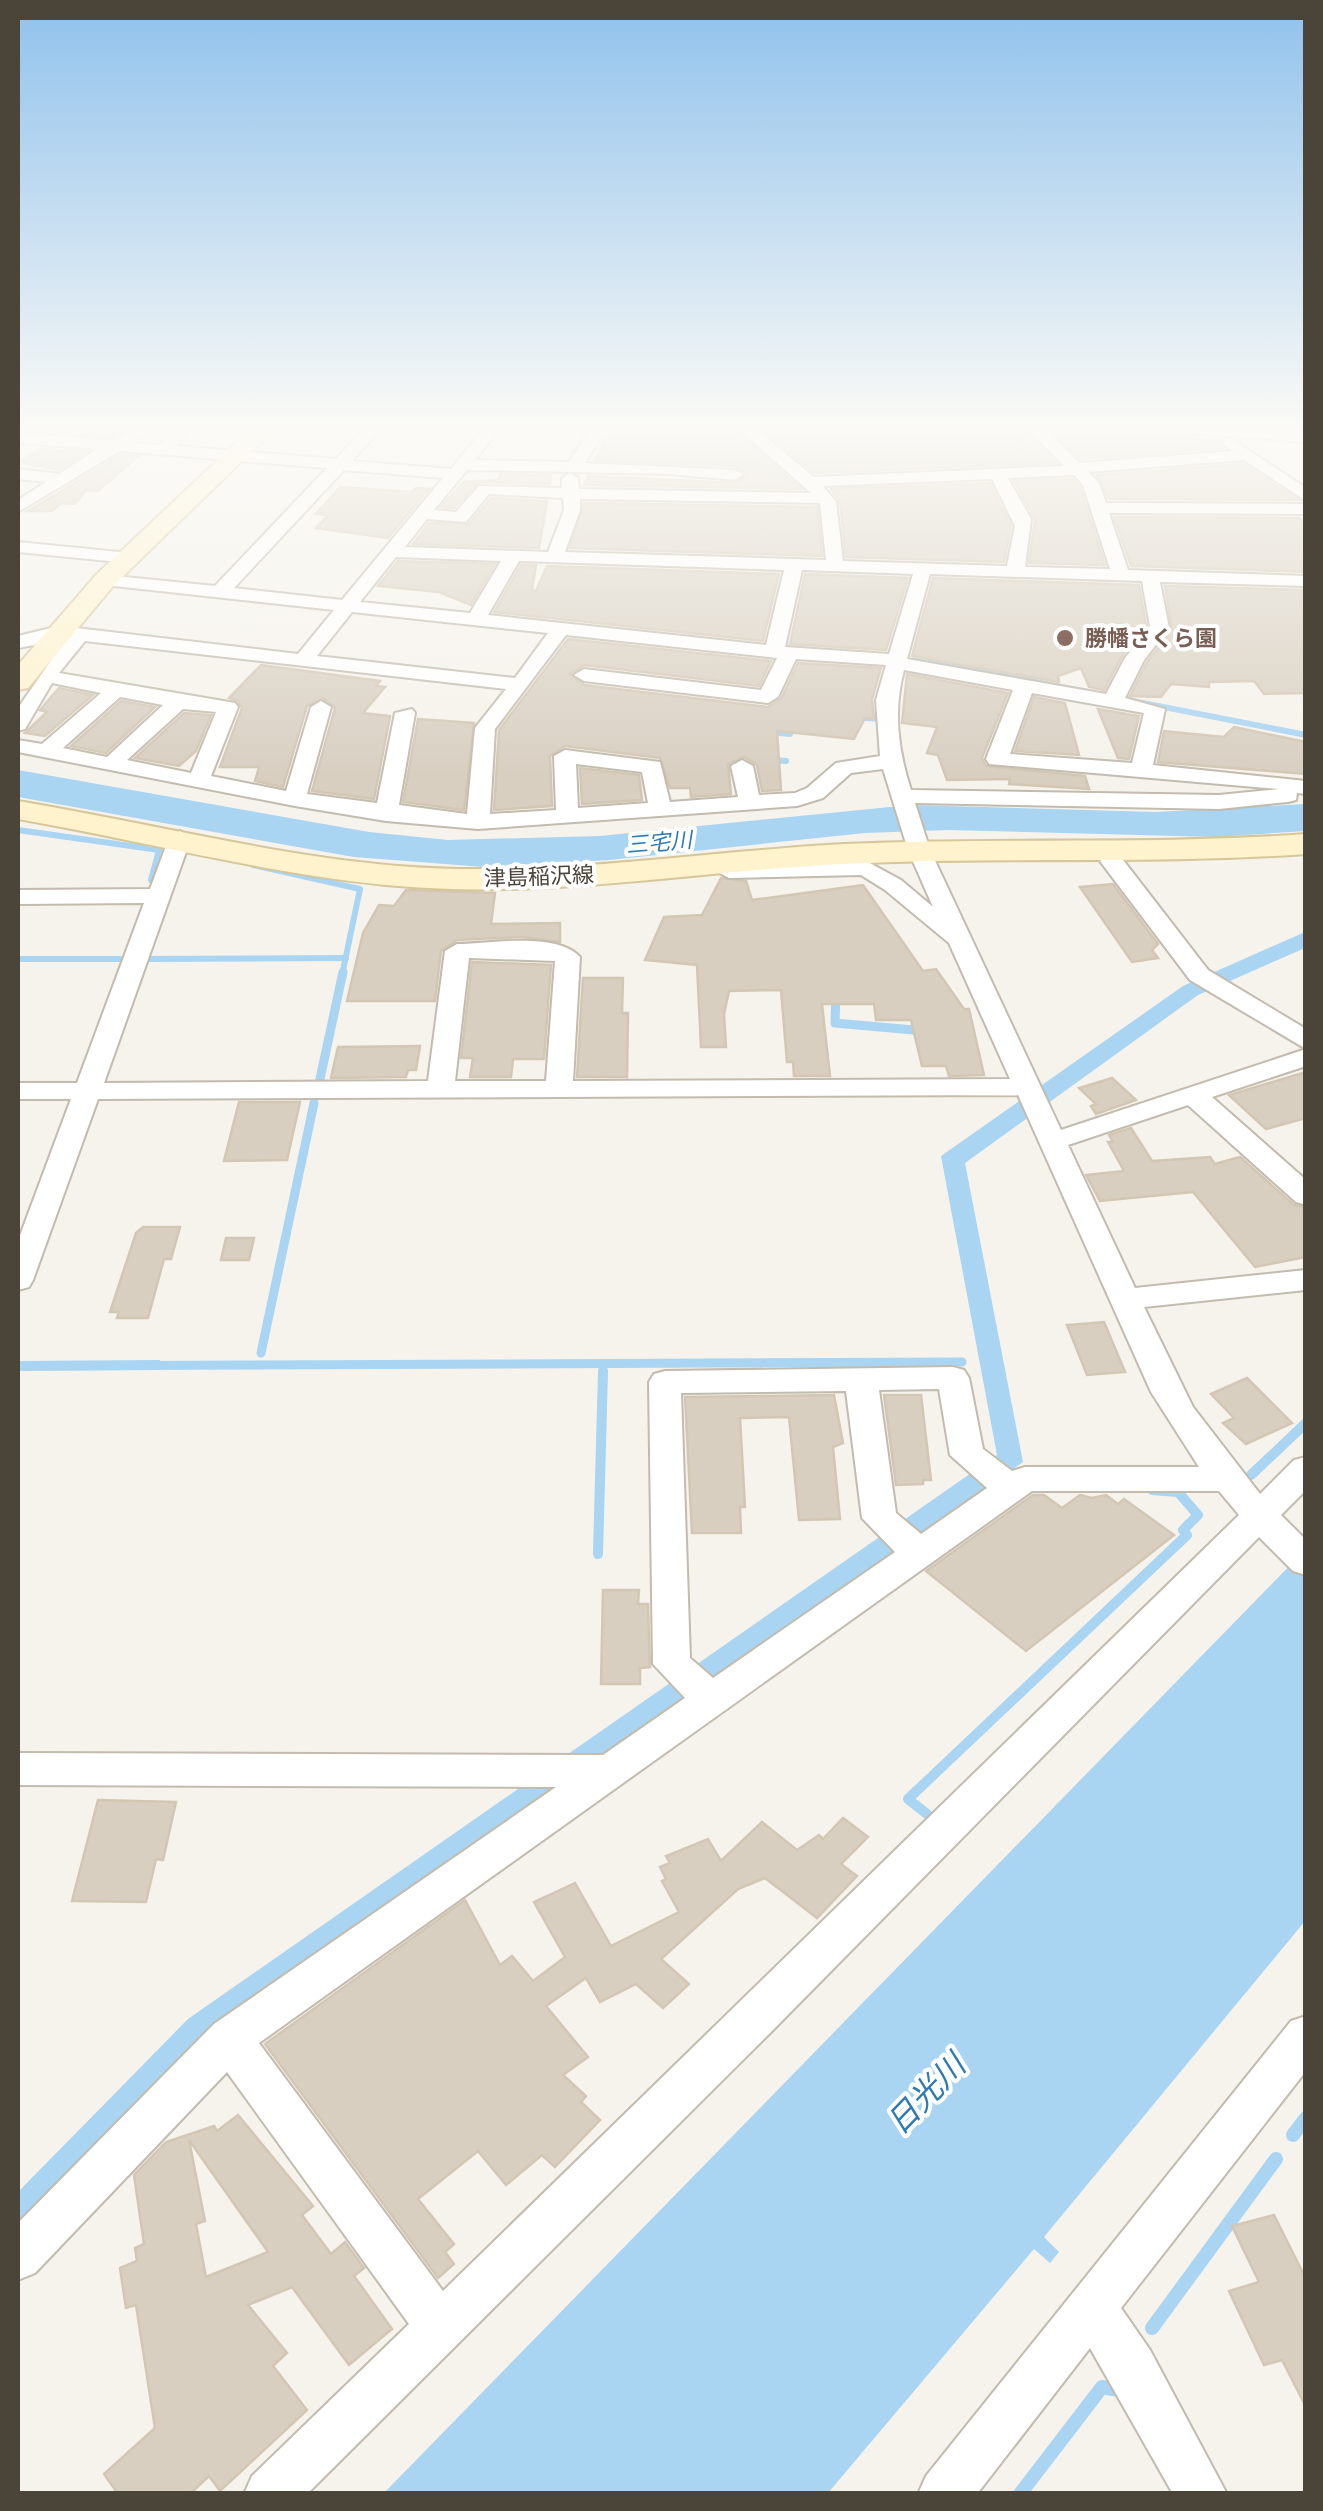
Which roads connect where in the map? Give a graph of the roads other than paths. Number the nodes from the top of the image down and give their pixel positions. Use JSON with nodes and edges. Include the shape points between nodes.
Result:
{"nodes":[{"id":1,"x":148,"y":541,"type":"edge"},
{"id":2,"x":268,"y":541,"type":"edge"},
{"id":3,"x":402,"y":541,"type":"edge"},
{"id":4,"x":560,"y":541,"type":"edge"},
{"id":5,"x":834,"y":541,"type":"edge"},
{"id":6,"x":1019,"y":541,"type":"edge"},
{"id":7,"x":1109,"y":541,"type":"edge"},
{"id":8,"x":18,"y":548,"type":"edge"},
{"id":9,"x":393,"y":552,"type":"junction"},
{"id":10,"x":555,"y":556,"type":"junction"},
{"id":11,"x":130,"y":558,"type":"junction"},
{"id":12,"x":512,"y":558,"type":"junction"},
{"id":13,"x":794,"y":566,"type":"junction"},
{"id":14,"x":836,"y":566,"type":"junction"},
{"id":15,"x":923,"y":569,"type":"junction"},
{"id":16,"x":1017,"y":572,"type":"junction"},
{"id":17,"x":1121,"y":576,"type":"junction"},
{"id":18,"x":1150,"y":577,"type":"junction"},
{"id":19,"x":105,"y":580,"type":"junction"},
{"id":20,"x":1306,"y":581,"type":"edge"},
{"id":21,"x":221,"y":591,"type":"junction"},
{"id":22,"x":348,"y":606,"type":"junction"},
{"id":23,"x":474,"y":620,"type":"junction"},
{"id":24,"x":562,"y":627,"type":"junction"},
{"id":25,"x":65,"y":635,"type":"junction"},
{"id":26,"x":18,"y":642,"type":"edge"},
{"id":27,"x":782,"y":652,"type":"junction"},
{"id":28,"x":304,"y":660,"type":"junction"},
{"id":29,"x":897,"y":662,"type":"junction"},
{"id":30,"x":584,"y":675,"type":"dead end"},
{"id":31,"x":46,"y":676,"type":"junction"},
{"id":32,"x":18,"y":682,"type":"edge"},
{"id":33,"x":520,"y":684,"type":"junction"},
{"id":34,"x":1025,"y":684,"type":"junction"},
{"id":35,"x":115,"y":691,"type":"junction"},
{"id":36,"x":1115,"y":698,"type":"junction"},
{"id":37,"x":178,"y":702,"type":"junction"},
{"id":38,"x":321,"y":706,"type":"dead end"},
{"id":39,"x":405,"y":713,"type":"dead end"},
{"id":40,"x":18,"y":725,"type":"edge"},
{"id":41,"x":18,"y":746,"type":"edge"},
{"id":42,"x":45,"y":753,"type":"junction"},
{"id":43,"x":891,"y":762,"type":"junction"},
{"id":44,"x":110,"y":765,"type":"junction"},
{"id":45,"x":742,"y":766,"type":"dead end"},
{"id":46,"x":1141,"y":770,"type":"junction"},
{"id":47,"x":198,"y":780,"type":"junction"},
{"id":48,"x":1306,"y":791,"type":"edge"},
{"id":49,"x":294,"y":798,"type":"junction"},
{"id":50,"x":902,"y":799,"type":"junction"},
{"id":51,"x":750,"y":804,"type":"junction"},
{"id":52,"x":18,"y":810,"type":"edge"},
{"id":53,"x":661,"y":811,"type":"junction"},
{"id":54,"x":386,"y":814,"type":"junction"},
{"id":55,"x":567,"y":819,"type":"junction"},
{"id":56,"x":478,"y":822,"type":"junction"},
{"id":57,"x":180,"y":838,"type":"junction"},
{"id":58,"x":917,"y":844,"type":"junction"},
{"id":59,"x":1306,"y":844,"type":"edge"},
{"id":60,"x":1112,"y":861,"type":"dead end"},
{"id":61,"x":714,"y":862,"type":"junction"},
{"id":62,"x":158,"y":896,"type":"junction"},
{"id":63,"x":18,"y":897,"type":"edge"},
{"id":64,"x":961,"y":943,"type":"junction"},
{"id":65,"x":1306,"y":1041,"type":"edge"},
{"id":66,"x":1306,"y":1057,"type":"edge"},
{"id":67,"x":441,"y":1089,"type":"junction"},
{"id":68,"x":559,"y":1089,"type":"junction"},
{"id":69,"x":18,"y":1091,"type":"edge"},
{"id":70,"x":87,"y":1091,"type":"junction"},
{"id":71,"x":1193,"y":1095,"type":"junction"},
{"id":72,"x":1039,"y":1109,"type":"junction"},
{"id":73,"x":1306,"y":1196,"type":"edge"},
{"id":74,"x":18,"y":1280,"type":"edge"},
{"id":75,"x":1306,"y":1280,"type":"edge"},
{"id":76,"x":1127,"y":1300,"type":"junction"},
{"id":77,"x":860,"y":1379,"type":"junction"},
{"id":78,"x":1306,"y":1469,"type":"edge"},
{"id":79,"x":998,"y":1478,"type":"junction"},
{"id":80,"x":1228,"y":1479,"type":"junction"},
{"id":81,"x":1262,"y":1520,"type":"junction"},
{"id":82,"x":916,"y":1550,"type":"junction"},
{"id":83,"x":1306,"y":1562,"type":"edge"},
{"id":84,"x":709,"y":1697,"type":"junction"},
{"id":85,"x":18,"y":1769,"type":"edge"},
{"id":86,"x":607,"y":1771,"type":"junction"},
{"id":87,"x":1306,"y":2036,"type":"edge"},
{"id":88,"x":229,"y":2039,"type":"junction"},
{"id":89,"x":18,"y":2256,"type":"edge"},
{"id":90,"x":1092,"y":2307,"type":"junction"},
{"id":91,"x":440,"y":2328,"type":"junction"},
{"id":92,"x":270,"y":2494,"type":"edge"},
{"id":93,"x":944,"y":2494,"type":"edge"},
{"id":94,"x":1201,"y":2494,"type":"edge"}],
"edges":[{"from":1,"to":11,"type":"main road"},
{"from":2,"to":21,"type":"street"},
{"from":3,"to":9,"type":"street"},
{"from":4,"to":10,"type":"street"},
{"from":5,"to":14,"type":"street"},
{"from":6,"to":16,"type":"street"},
{"from":7,"to":17,"type":"street"},
{"from":8,"to":11,"type":"street"},
{"from":9,"to":12,"type":"street"},
{"from":9,"to":22,"type":"street"},
{"from":10,"to":12,"type":"street"},
{"from":10,"to":13,"type":"street"},
{"from":11,"to":19,"type":"main road"},
{"from":12,"to":23,"type":"street","via":[[497,593]]},
{"from":13,"to":14,"type":"street"},
{"from":13,"to":27,"type":"street"},
{"from":14,"to":15,"type":"street"},
{"from":15,"to":16,"type":"street"},
{"from":15,"to":29,"type":"street"},
{"from":16,"to":17,"type":"street"},
{"from":17,"to":18,"type":"street"},
{"from":18,"to":20,"type":"street"},
{"from":18,"to":36,"type":"street","via":[[1160,628]]},
{"from":19,"to":21,"type":"street"},
{"from":19,"to":25,"type":"main road"},
{"from":21,"to":22,"type":"street"},
{"from":22,"to":23,"type":"street"},
{"from":22,"to":28,"type":"street"},
{"from":23,"to":24,"type":"street"},
{"from":24,"to":27,"type":"street"},
{"from":24,"to":33,"type":"street"},
{"from":25,"to":26,"type":"street"},
{"from":25,"to":28,"type":"street"},
{"from":25,"to":31,"type":"street"},
{"from":25,"to":32,"type":"main road"},
{"from":27,"to":29,"type":"street"},
{"from":27,"to":30,"type":"street","via":[[768,697]]},
{"from":28,"to":33,"type":"street"},
{"from":29,"to":34,"type":"street"},
{"from":29,"to":43,"type":"street","via":[[886,700]]},
{"from":31,"to":35,"type":"street"},
{"from":31,"to":40,"type":"street"},
{"from":33,"to":56,"type":"street","via":[[486,728]]},
{"from":34,"to":36,"type":"street"},
{"from":34,"to":46,"type":"street","via":[[997,759]]},
{"from":35,"to":37,"type":"street"},
{"from":35,"to":42,"type":"street"},
{"from":36,"to":46,"type":"street","via":[[1155,709]]},
{"from":37,"to":44,"type":"street"},
{"from":37,"to":47,"type":"street","via":[[228,706]]},
{"from":38,"to":49,"type":"street"},
{"from":39,"to":54,"type":"street"},
{"from":41,"to":42,"type":"street"},
{"from":42,"to":44,"type":"street"},
{"from":43,"to":50,"type":"street"},
{"from":43,"to":51,"type":"street","via":[[844,768],[816,793],[797,799]]},
{"from":44,"to":47,"type":"street"},
{"from":45,"to":51,"type":"street"},
{"from":46,"to":48,"type":"street","via":[[1264,780]]},
{"from":47,"to":49,"type":"street"},
{"from":48,"to":50,"type":"street","via":[[1219,802]]},
{"from":49,"to":54,"type":"street"},
{"from":50,"to":58,"type":"street"},
{"from":51,"to":53,"type":"street"},
{"from":52,"to":57,"type":"main road","name":"津島稲沢線"},
{"from":53,"to":55,"type":"street"},
{"from":53,"to":55,"type":"street","via":[[652,767],[565,756]]},
{"from":54,"to":56,"type":"street"},
{"from":55,"to":56,"type":"street"},
{"from":57,"to":61,"type":"main road","name":"津島稲沢線","via":[[346,870],[457,879]]},
{"from":57,"to":62,"type":"street"},
{"from":58,"to":59,"type":"main road","name":"津島稲沢線","via":[[1243,850]]},
{"from":58,"to":61,"type":"main road","name":"津島稲沢線"},
{"from":58,"to":64,"type":"street"},
{"from":60,"to":65,"type":"street","via":[[1210,982]]},
{"from":61,"to":64,"type":"street","via":[[729,871],[866,868]]},
{"from":62,"to":63,"type":"street"},
{"from":62,"to":70,"type":"street"},
{"from":64,"to":72,"type":"street"},
{"from":66,"to":71,"type":"street"},
{"from":67,"to":68,"type":"street"},
{"from":67,"to":68,"type":"street","via":[[456,951],[550,950],[568,957]]},
{"from":67,"to":70,"type":"street"},
{"from":68,"to":72,"type":"street"},
{"from":69,"to":70,"type":"street"},
{"from":70,"to":74,"type":"street"},
{"from":71,"to":72,"type":"street"},
{"from":71,"to":73,"type":"street"},
{"from":72,"to":76,"type":"street"},
{"from":75,"to":76,"type":"street"},
{"from":76,"to":80,"type":"street","via":[[1167,1392]]},
{"from":77,"to":79,"type":"street","via":[[953,1378],[967,1455]]},
{"from":77,"to":82,"type":"street","via":[[879,1518]]},
{"from":77,"to":84,"type":"street","via":[[665,1382],[672,1664]]},
{"from":78,"to":81,"type":"street"},
{"from":79,"to":80,"type":"street"},
{"from":79,"to":82,"type":"street"},
{"from":80,"to":81,"type":"street"},
{"from":81,"to":83,"type":"street"},
{"from":81,"to":91,"type":"street"},
{"from":82,"to":84,"type":"street"},
{"from":84,"to":86,"type":"street"},
{"from":85,"to":86,"type":"street"},
{"from":86,"to":88,"type":"street"},
{"from":87,"to":90,"type":"street"},
{"from":88,"to":89,"type":"street"},
{"from":88,"to":91,"type":"street"},
{"from":90,"to":93,"type":"street"},
{"from":90,"to":94,"type":"street"},
{"from":91,"to":92,"type":"street"}]}
